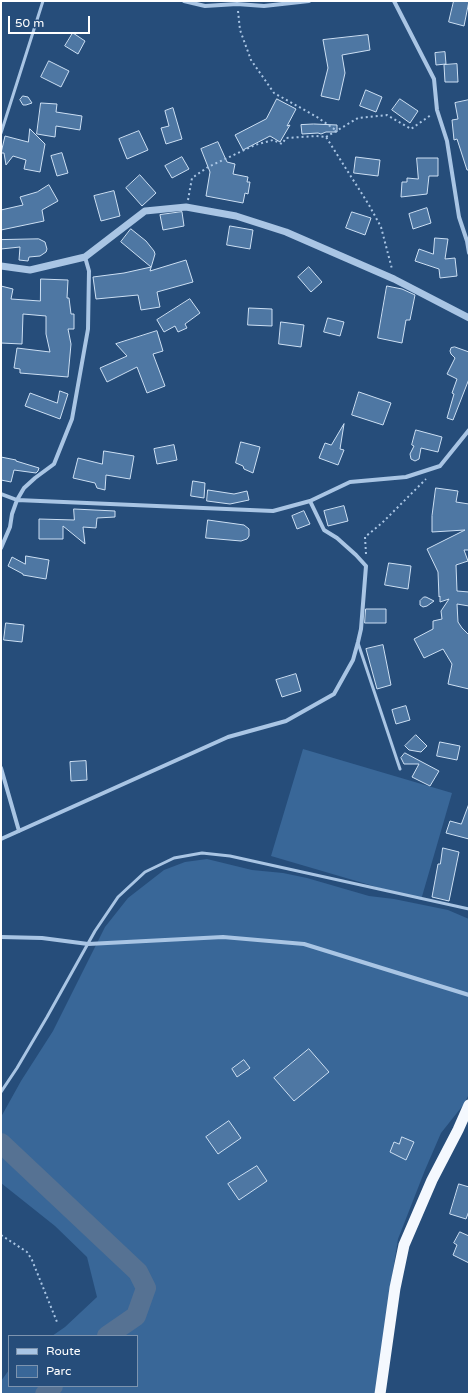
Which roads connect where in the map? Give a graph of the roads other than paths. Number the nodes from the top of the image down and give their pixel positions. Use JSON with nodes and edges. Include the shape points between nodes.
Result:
{"nodes":[{"id":1,"x":44,"y":1,"type":"edge"},
{"id":2,"x":184,"y":1,"type":"edge"},
{"id":3,"x":309,"y":1,"type":"edge"},
{"id":4,"x":394,"y":1,"type":"edge"},
{"id":5,"x":1,"y":133,"type":"edge"},
{"id":6,"x":469,"y":253,"type":"edge"},
{"id":7,"x":85,"y":257,"type":"junction"},
{"id":8,"x":1,"y":266,"type":"edge"},
{"id":9,"x":469,"y":318,"type":"edge"},
{"id":10,"x":469,"y":430,"type":"edge"},
{"id":11,"x":2,"y":496,"type":"edge"},
{"id":12,"x":17,"y":500,"type":"junction"},
{"id":13,"x":310,"y":500,"type":"junction"},
{"id":14,"x":1,"y":548,"type":"edge"},
{"id":15,"x":358,"y":642,"type":"junction"},
{"id":16,"x":1,"y":768,"type":"edge"},
{"id":17,"x":400,"y":768,"type":"dead end"},
{"id":18,"x":19,"y":831,"type":"junction"},
{"id":19,"x":1,"y":839,"type":"edge"},
{"id":20,"x":469,"y":909,"type":"edge"},
{"id":21,"x":1,"y":937,"type":"edge"},
{"id":22,"x":88,"y":944,"type":"junction"},
{"id":23,"x":469,"y":995,"type":"edge"},
{"id":24,"x":1,"y":1092,"type":"edge"},
{"id":25,"x":469,"y":1105,"type":"edge"},
{"id":26,"x":380,"y":1394,"type":"edge"}],
"edges":[{"from":1,"to":5,"type":"lane"},
{"from":2,"to":3,"type":"street","via":[[205,6],[264,6]]},
{"from":4,"to":6,"type":"street","via":[[434,79],[437,110],[447,141],[459,217]]},
{"from":7,"to":8,"type":"street","via":[[30,270]]},
{"from":7,"to":9,"type":"street","via":[[145,210],[186,207],[236,216],[286,232],[394,279]]},
{"from":7,"to":12,"type":"street","via":[[89,271],[88,328],[72,419],[54,464],[34,478]]},
{"from":10,"to":13,"type":"street","via":[[440,466],[406,477],[350,482]]},
{"from":11,"to":12,"type":"street"},
{"from":12,"to":13,"type":"street","via":[[273,511]]},
{"from":12,"to":14,"type":"street"},
{"from":13,"to":15,"type":"street","via":[[324,530],[337,538],[366,566]]},
{"from":15,"to":17,"type":"lane"},
{"from":15,"to":18,"type":"street","via":[[353,660],[334,694],[286,720],[228,737]]},
{"from":16,"to":18,"type":"street"},
{"from":18,"to":19,"type":"street"},
{"from":20,"to":22,"type":"lane","via":[[230,856],[202,853],[174,858],[145,872],[118,897]]},
{"from":21,"to":22,"type":"street","via":[[42,938]]},
{"from":22,"to":23,"type":"street","via":[[223,937],[304,944]]},
{"from":22,"to":24,"type":"lane"},
{"from":25,"to":26,"type":"highway","via":[[404,1245],[395,1288]]}]}
